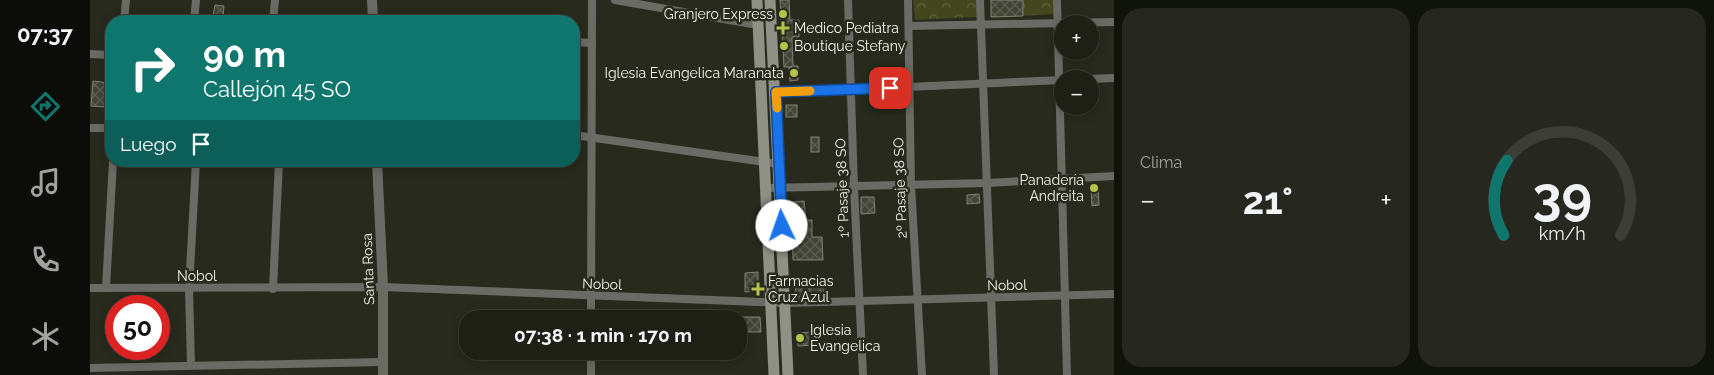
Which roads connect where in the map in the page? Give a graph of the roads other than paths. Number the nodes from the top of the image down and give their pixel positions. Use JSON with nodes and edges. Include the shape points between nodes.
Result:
{"nodes":[{"id":1,"x":126,"y":0,"type":"edge"},
{"id":2,"x":196,"y":0,"type":"edge"},
{"id":3,"x":275,"y":0,"type":"edge"},
{"id":4,"x":372,"y":0,"type":"edge"},
{"id":5,"x":592,"y":0,"type":"edge"},
{"id":6,"x":615,"y":0,"type":"edge"},
{"id":7,"x":757,"y":0,"type":"edge"},
{"id":8,"x":770,"y":0,"type":"edge"},
{"id":9,"x":848,"y":0,"type":"edge"},
{"id":10,"x":908,"y":0,"type":"edge"},
{"id":11,"x":980,"y":0,"type":"edge"},
{"id":12,"x":1058,"y":0,"type":"edge"},
{"id":13,"x":125,"y":15,"type":"edge"},
{"id":14,"x":195,"y":15,"type":"edge"},
{"id":15,"x":274,"y":15,"type":"edge"},
{"id":16,"x":373,"y":15,"type":"edge"},
{"id":17,"x":1058,"y":15,"type":"edge"},
{"id":18,"x":1099,"y":22,"type":"edge"},
{"id":19,"x":1114,"y":22,"type":"edge"},
{"id":20,"x":1054,"y":23,"type":"edge"},
{"id":21,"x":981,"y":24,"type":"junction"},
{"id":22,"x":758,"y":25,"type":"junction"},
{"id":23,"x":909,"y":26,"type":"junction"},
{"id":24,"x":580,"y":42,"type":"edge"},
{"id":25,"x":592,"y":43,"type":"junction"},
{"id":26,"x":90,"y":54,"type":"edge"},
{"id":27,"x":105,"y":55,"type":"edge"},
{"id":28,"x":1114,"y":78,"type":"edge"},
{"id":29,"x":1099,"y":79,"type":"edge"},
{"id":30,"x":1054,"y":81,"type":"edge"},
{"id":31,"x":984,"y":84,"type":"junction"},
{"id":32,"x":909,"y":87,"type":"junction"},
{"id":33,"x":851,"y":89,"type":"junction"},
{"id":34,"x":776,"y":92,"type":"junction"},
{"id":35,"x":1062,"y":115,"type":"edge"},
{"id":36,"x":90,"y":128,"type":"edge"},
{"id":37,"x":105,"y":128,"type":"edge"},
{"id":38,"x":580,"y":136,"type":"edge"},
{"id":39,"x":590,"y":137,"type":"junction"},
{"id":40,"x":765,"y":163,"type":"junction"},
{"id":41,"x":779,"y":164,"type":"junction"},
{"id":42,"x":113,"y":167,"type":"edge"},
{"id":43,"x":196,"y":167,"type":"edge"},
{"id":44,"x":279,"y":167,"type":"edge"},
{"id":45,"x":376,"y":167,"type":"edge"},
{"id":46,"x":1114,"y":176,"type":"edge"},
{"id":47,"x":1063,"y":179,"type":"junction"},
{"id":48,"x":988,"y":183,"type":"junction"},
{"id":49,"x":911,"y":185,"type":"junction"},
{"id":50,"x":854,"y":187,"type":"junction"},
{"id":51,"x":767,"y":188,"type":"junction"},
{"id":52,"x":780,"y":188,"type":"junction"},
{"id":53,"x":383,"y":287,"type":"junction"},
{"id":54,"x":90,"y":288,"type":"edge"},
{"id":55,"x":106,"y":288,"type":"junction"},
{"id":56,"x":273,"y":288,"type":"junction"},
{"id":57,"x":189,"y":289,"type":"junction"},
{"id":58,"x":1114,"y":294,"type":"edge"},
{"id":59,"x":591,"y":296,"type":"junction"},
{"id":60,"x":1066,"y":297,"type":"junction"},
{"id":61,"x":991,"y":298,"type":"junction"},
{"id":62,"x":917,"y":299,"type":"junction"},
{"id":63,"x":859,"y":300,"type":"junction"},
{"id":64,"x":772,"y":302,"type":"junction"},
{"id":65,"x":786,"y":303,"type":"junction"},
{"id":66,"x":591,"y":310,"type":"edge"},
{"id":67,"x":591,"y":360,"type":"edge"},
{"id":68,"x":382,"y":362,"type":"junction"},
{"id":69,"x":191,"y":364,"type":"junction"},
{"id":70,"x":90,"y":368,"type":"edge"},
{"id":71,"x":383,"y":375,"type":"edge"},
{"id":72,"x":591,"y":375,"type":"edge"},
{"id":73,"x":774,"y":375,"type":"edge"},
{"id":74,"x":788,"y":375,"type":"edge"},
{"id":75,"x":863,"y":375,"type":"edge"},
{"id":76,"x":922,"y":375,"type":"edge"},
{"id":77,"x":994,"y":375,"type":"edge"},
{"id":78,"x":1068,"y":375,"type":"edge"}],
"edges":[{"from":1,"to":13,"type":"street"},
{"from":2,"to":14,"type":"street"},
{"from":3,"to":15,"type":"street"},
{"from":4,"to":16,"type":"street"},
{"from":5,"to":25,"type":"street"},
{"from":6,"to":22,"type":"street"},
{"from":7,"to":22,"type":"main road"},
{"from":8,"to":34,"type":"main road"},
{"from":9,"to":33,"type":"street","name":"1º Pasaje 38 SO"},
{"from":10,"to":23,"type":"street","name":"2º Pasaje 38 SO"},
{"from":11,"to":21,"type":"street"},
{"from":12,"to":17,"type":"street"},
{"from":18,"to":19,"type":"street"},
{"from":20,"to":21,"type":"street"},
{"from":21,"to":23,"type":"street"},
{"from":21,"to":31,"type":"street"},
{"from":22,"to":40,"type":"main road"},
{"from":23,"to":32,"type":"street","name":"2º Pasaje 38 SO"},
{"from":24,"to":25,"type":"street"},
{"from":25,"to":39,"type":"street"},
{"from":26,"to":27,"type":"street"},
{"from":28,"to":29,"type":"street"},
{"from":30,"to":31,"type":"street"},
{"from":31,"to":32,"type":"street"},
{"from":31,"to":48,"type":"street"},
{"from":32,"to":33,"type":"street"},
{"from":32,"to":49,"type":"street","name":"2º Pasaje 38 SO"},
{"from":33,"to":34,"type":"street"},
{"from":33,"to":50,"type":"street","name":"1º Pasaje 38 SO"},
{"from":34,"to":41,"type":"main road"},
{"from":35,"to":47,"type":"street"},
{"from":36,"to":37,"type":"street"},
{"from":38,"to":39,"type":"street"},
{"from":39,"to":40,"type":"street"},
{"from":39,"to":59,"type":"street"},
{"from":40,"to":41,"type":"street"},
{"from":40,"to":51,"type":"main road"},
{"from":41,"to":52,"type":"main road"},
{"from":42,"to":55,"type":"street"},
{"from":43,"to":57,"type":"street"},
{"from":44,"to":56,"type":"street"},
{"from":45,"to":53,"type":"street","name":"Santa Rosa"},
{"from":46,"to":47,"type":"street"},
{"from":47,"to":48,"type":"street"},
{"from":47,"to":60,"type":"street"},
{"from":48,"to":49,"type":"street"},
{"from":48,"to":61,"type":"street"},
{"from":49,"to":50,"type":"street"},
{"from":49,"to":62,"type":"street","name":"2º Pasaje 38 SO"},
{"from":50,"to":52,"type":"street"},
{"from":50,"to":63,"type":"street","name":"1º Pasaje 38 SO"},
{"from":51,"to":52,"type":"street"},
{"from":51,"to":64,"type":"main road"},
{"from":52,"to":65,"type":"main road"},
{"from":53,"to":56,"type":"street","name":"Nobol"},
{"from":53,"to":59,"type":"street","name":"Nobol"},
{"from":53,"to":68,"type":"street","name":"Santa Rosa"},
{"from":54,"to":55,"type":"street","name":"Nobol"},
{"from":55,"to":57,"type":"street","name":"Nobol"},
{"from":56,"to":57,"type":"street","name":"Nobol"},
{"from":57,"to":69,"type":"street"},
{"from":58,"to":60,"type":"street","name":"Nobol"},
{"from":59,"to":64,"type":"street","name":"Nobol"},
{"from":59,"to":66,"type":"street"},
{"from":60,"to":61,"type":"street","name":"Nobol"},
{"from":60,"to":78,"type":"street"},
{"from":61,"to":62,"type":"street","name":"Nobol"},
{"from":61,"to":77,"type":"street"},
{"from":62,"to":63,"type":"street","name":"Nobol"},
{"from":62,"to":76,"type":"street","name":"2º Pasaje 38 SO"},
{"from":63,"to":65,"type":"street","name":"Nobol"},
{"from":63,"to":75,"type":"street","name":"1º Pasaje 38 SO"},
{"from":64,"to":65,"type":"street","name":"Nobol"},
{"from":64,"to":73,"type":"main road"},
{"from":65,"to":74,"type":"main road"},
{"from":67,"to":72,"type":"street"},
{"from":68,"to":69,"type":"street"},
{"from":68,"to":71,"type":"street","name":"Santa Rosa"},
{"from":69,"to":70,"type":"street"}]}
